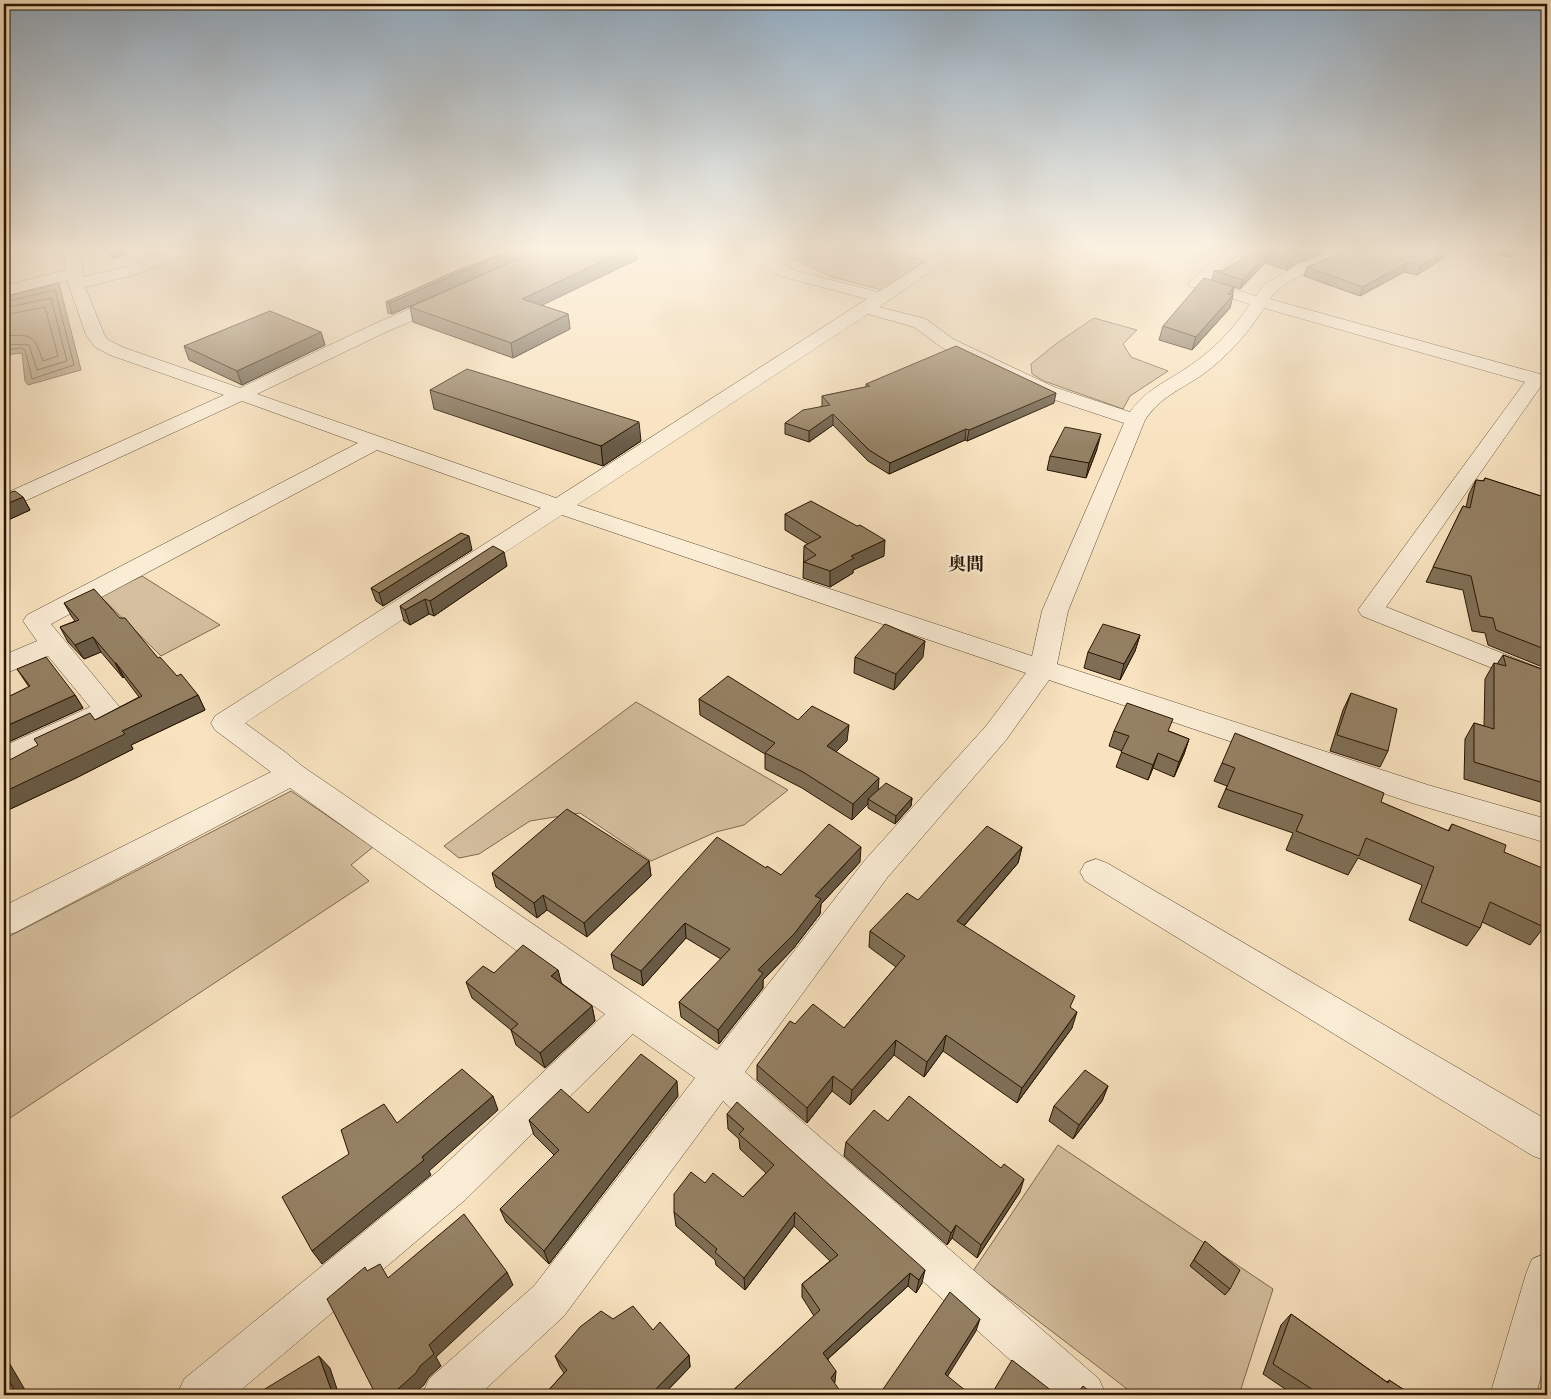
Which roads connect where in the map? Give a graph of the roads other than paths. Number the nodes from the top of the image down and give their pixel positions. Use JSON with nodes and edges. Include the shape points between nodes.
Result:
{"nodes":[{"id":1,"x":88,"y":315,"type":"edge"},
{"id":2,"x":409,"y":315,"type":"edge"},
{"id":3,"x":854,"y":315,"type":"edge"},
{"id":4,"x":902,"y":315,"type":"edge"},
{"id":5,"x":1251,"y":315,"type":"edge"},
{"id":6,"x":1312,"y":315,"type":"edge"},
{"id":7,"x":1542,"y":381,"type":"edge"},
{"id":8,"x":242,"y":394,"type":"junction"},
{"id":9,"x":1135,"y":420,"type":"junction"},
{"id":10,"x":374,"y":443,"type":"junction"},
{"id":11,"x":4,"y":502,"type":"edge"},
{"id":12,"x":558,"y":506,"type":"junction"},
{"id":13,"x":52,"y":644,"type":"junction"},
{"id":14,"x":4,"y":665,"type":"edge"},
{"id":15,"x":1043,"y":669,"type":"junction"},
{"id":16,"x":1547,"y":681,"type":"edge"},
{"id":17,"x":4,"y":758,"type":"edge"},
{"id":18,"x":292,"y":774,"type":"junction"},
{"id":19,"x":1547,"y":831,"type":"edge"},
{"id":20,"x":1096,"y":872,"type":"dead end"},
{"id":21,"x":4,"y":922,"type":"edge"},
{"id":22,"x":632,"y":1011,"type":"junction"},
{"id":23,"x":721,"y":1075,"type":"junction"},
{"id":24,"x":1547,"y":1142,"type":"edge"},
{"id":25,"x":1547,"y":1274,"type":"edge"},
{"id":26,"x":200,"y":1395,"type":"edge"},
{"id":27,"x":445,"y":1395,"type":"edge"},
{"id":28,"x":1083,"y":1395,"type":"edge"},
{"id":29,"x":1513,"y":1395,"type":"edge"}],
"edges":[{"from":1,"to":8,"type":"street","via":[[95,335],[116,351]]},
{"from":2,"to":8,"type":"street"},
{"from":3,"to":12,"type":"street"},
{"from":4,"to":9,"type":"street","via":[[920,323],[948,343],[1047,391]]},
{"from":5,"to":9,"type":"street","via":[[1226,347],[1147,402]]},
{"from":6,"to":7,"type":"street"},
{"from":7,"to":16,"type":"street","via":[[1475,482],[1371,610]]},
{"from":8,"to":10,"type":"street"},
{"from":8,"to":11,"type":"street"},
{"from":9,"to":15,"type":"street","via":[[1054,611]]},
{"from":10,"to":12,"type":"street"},
{"from":10,"to":13,"type":"street","via":[[36,621]]},
{"from":12,"to":15,"type":"street"},
{"from":12,"to":18,"type":"street","via":[[225,723]]},
{"from":13,"to":14,"type":"street"},
{"from":13,"to":17,"type":"street","via":[[108,710]]},
{"from":15,"to":19,"type":"street","via":[[1423,795]]},
{"from":15,"to":23,"type":"street","via":[[996,733],[876,869]]},
{"from":18,"to":21,"type":"street"},
{"from":18,"to":22,"type":"street"},
{"from":20,"to":24,"type":"street"},
{"from":22,"to":23,"type":"street"},
{"from":22,"to":26,"type":"street","via":[[451,1186]]},
{"from":23,"to":27,"type":"street","via":[[549,1301]]},
{"from":23,"to":28,"type":"street"},
{"from":25,"to":29,"type":"street"}]}
